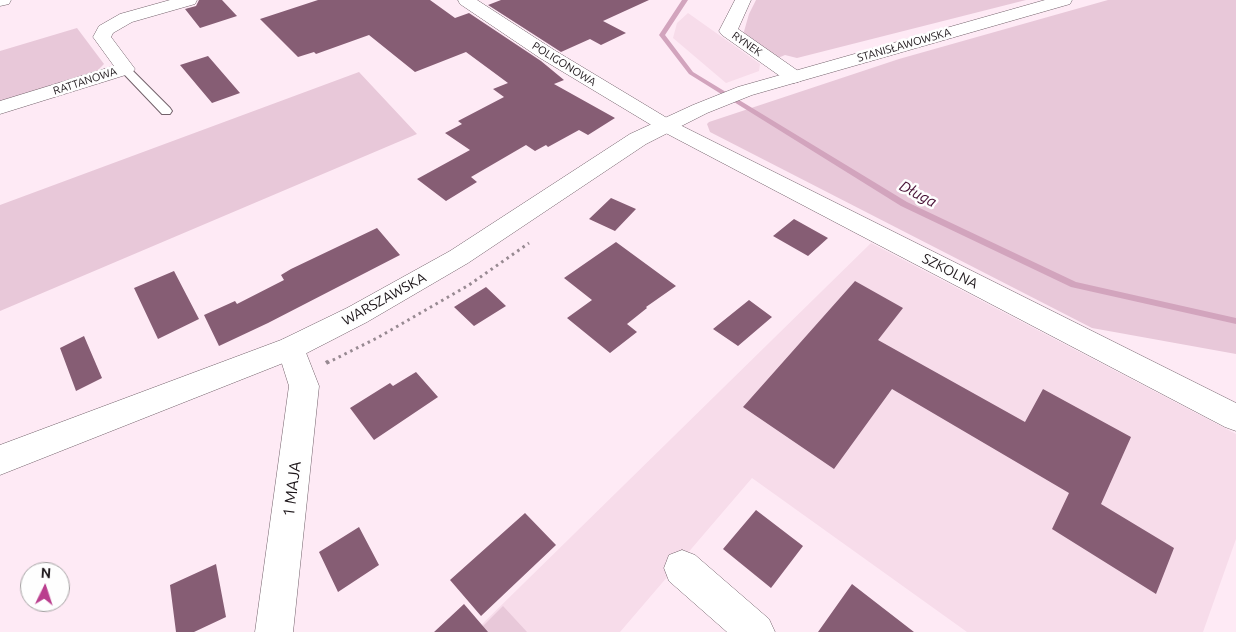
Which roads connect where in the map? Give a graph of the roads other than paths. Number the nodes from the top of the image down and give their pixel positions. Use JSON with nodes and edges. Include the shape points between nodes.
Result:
{"nodes":[{"id":1,"x":189,"y":0,"type":"edge"},
{"id":2,"x":466,"y":0,"type":"edge"},
{"id":3,"x":743,"y":0,"type":"edge"},
{"id":4,"x":1064,"y":0,"type":"edge"},
{"id":5,"x":125,"y":69,"type":"junction"},
{"id":6,"x":794,"y":77,"type":"junction"},
{"id":7,"x":745,"y":92,"type":"joint"},
{"id":8,"x":0,"y":108,"type":"edge"},
{"id":9,"x":166,"y":110,"type":"dead end"},
{"id":10,"x":665,"y":125,"type":"junction"},
{"id":11,"x":291,"y":348,"type":"junction"},
{"id":12,"x":1236,"y":418,"type":"edge"},
{"id":13,"x":0,"y":460,"type":"edge"},
{"id":14,"x":682,"y":568,"type":"dead end"},
{"id":15,"x":274,"y":632,"type":"edge"},
{"id":16,"x":756,"y":632,"type":"edge"}],
"edges":[{"from":1,"to":5,"type":"street","name":"RATTANOWA","via":[[126,18],[104,30],[102,37]]},
{"from":2,"to":10,"type":"street","name":"POLIGONOWA","via":[[547,54]]},
{"from":3,"to":6,"type":"street","name":"RYNEK","via":[[728,31]]},
{"from":4,"to":6,"type":"street","name":"STANISŁAWOWSKA"},
{"from":5,"to":8,"type":"street","name":"RATTANOWA"},
{"from":5,"to":9,"type":"lane"},
{"from":6,"to":7,"type":"street","name":"STANISŁAWOWSKA"},
{"from":7,"to":10,"type":"street","name":"WARSZAWSKA"},
{"from":10,"to":11,"type":"street","name":"WARSZAWSKA","via":[[638,139],[459,257]]},
{"from":10,"to":12,"type":"street","name":"SZKOLNA"},
{"from":11,"to":13,"type":"street","name":"WARSZAWSKA"},
{"from":11,"to":15,"type":"street","name":"1 MAJA","via":[[304,386]]},
{"from":14,"to":16,"type":"street"}]}
